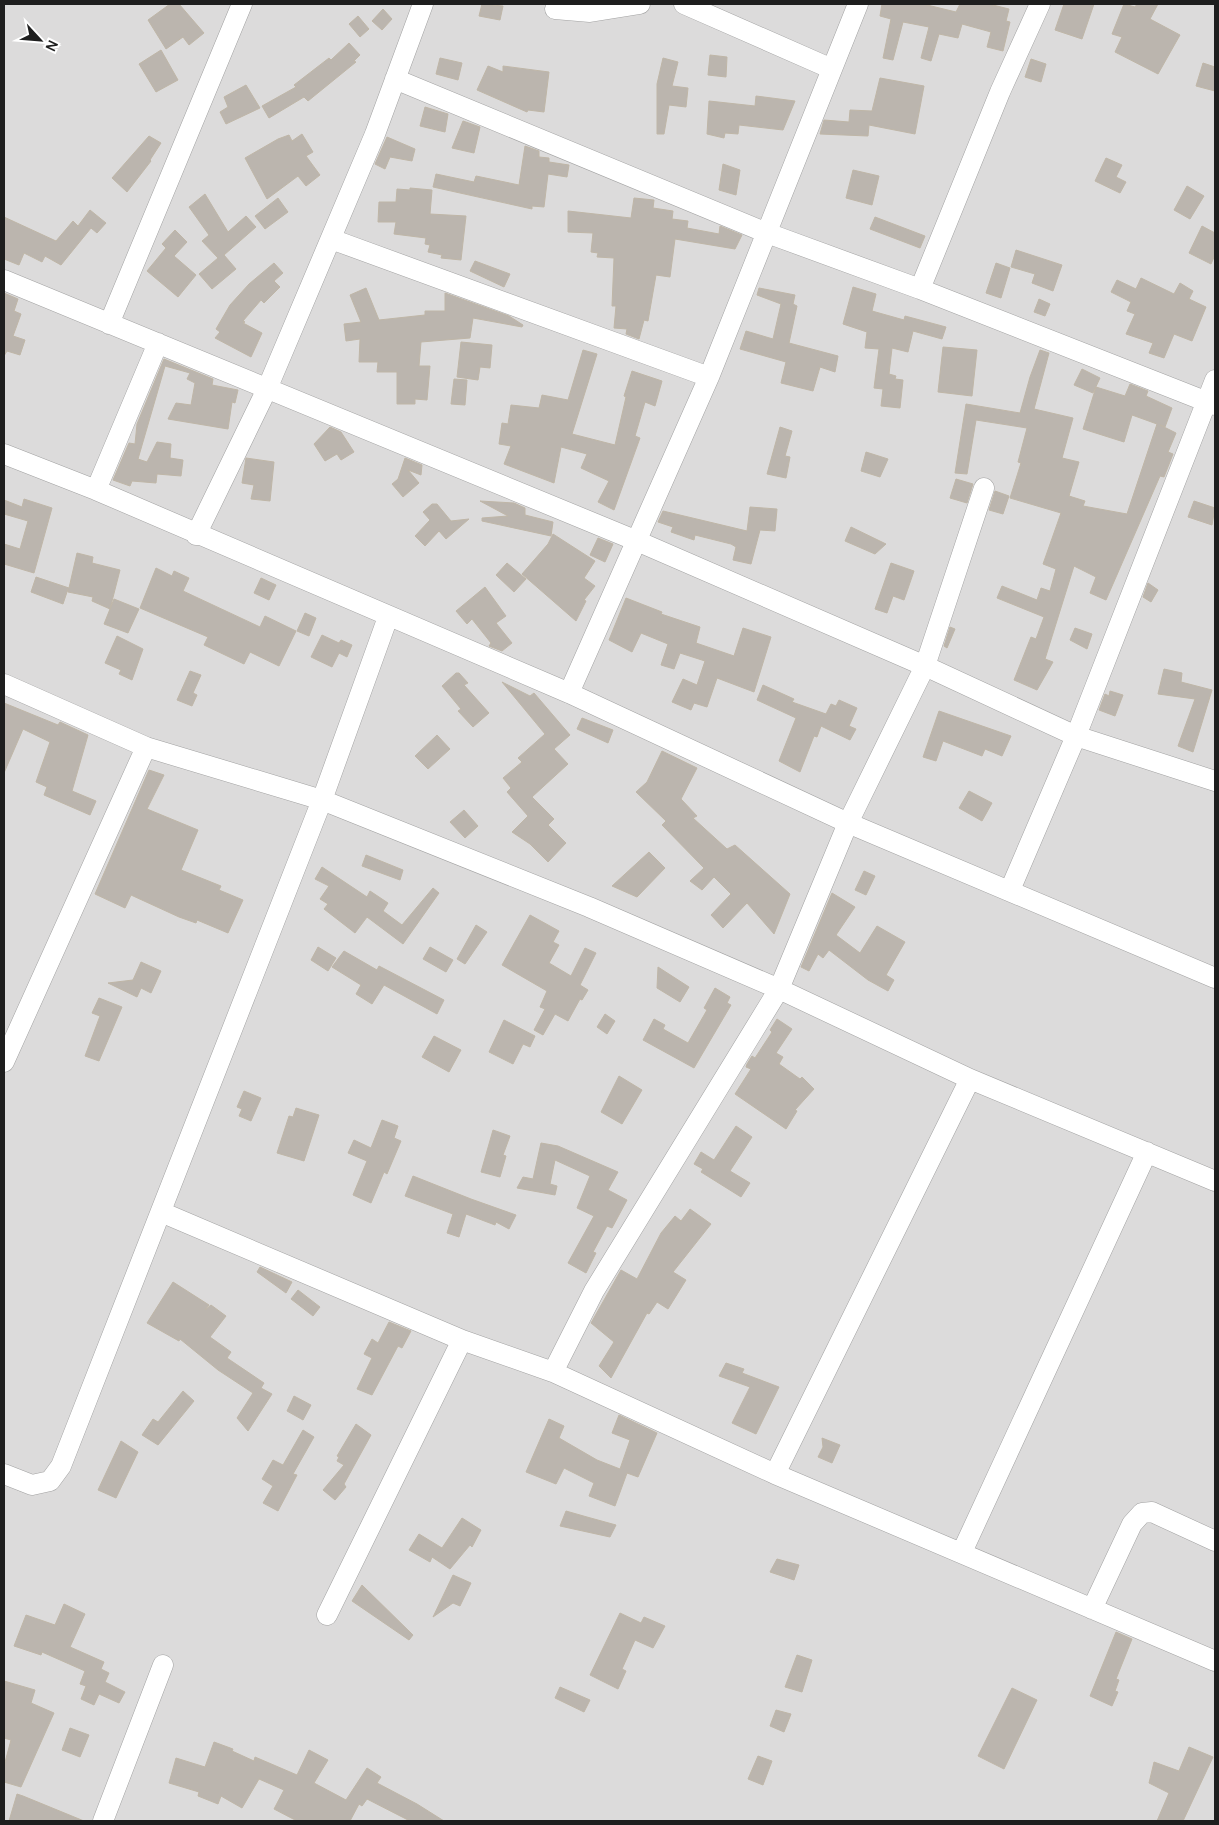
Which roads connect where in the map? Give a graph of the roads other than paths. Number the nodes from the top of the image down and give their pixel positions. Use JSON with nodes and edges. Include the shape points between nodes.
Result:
{"nodes":[{"id":1,"x":242,"y":4,"type":"edge"},
{"id":2,"x":423,"y":4,"type":"edge"},
{"id":3,"x":640,"y":4,"type":"edge"},
{"id":4,"x":684,"y":4,"type":"edge"},
{"id":5,"x":858,"y":4,"type":"edge"},
{"id":6,"x":1040,"y":4,"type":"edge"},
{"id":7,"x":555,"y":9,"type":"dead end"},
{"id":8,"x":832,"y":69,"type":"junction"},
{"id":9,"x":395,"y":79,"type":"junction"},
{"id":10,"x":768,"y":233,"type":"junction"},
{"id":11,"x":330,"y":239,"type":"junction"},
{"id":12,"x":4,"y":280,"type":"edge"},
{"id":13,"x":920,"y":289,"type":"junction"},
{"id":14,"x":109,"y":324,"type":"junction"},
{"id":15,"x":158,"y":343,"type":"junction"},
{"id":16,"x":709,"y":377,"type":"junction"},
{"id":17,"x":1215,"y":380,"type":"edge"},
{"id":18,"x":267,"y":388,"type":"junction"},
{"id":19,"x":1211,"y":404,"type":"edge"},
{"id":20,"x":4,"y":454,"type":"edge"},
{"id":21,"x":984,"y":488,"type":"dead end"},
{"id":22,"x":96,"y":490,"type":"junction"},
{"id":23,"x":196,"y":535,"type":"junction"},
{"id":24,"x":638,"y":541,"type":"junction"},
{"id":25,"x":388,"y":617,"type":"junction"},
{"id":26,"x":925,"y":666,"type":"junction"},
{"id":27,"x":4,"y":684,"type":"edge"},
{"id":28,"x":569,"y":693,"type":"junction"},
{"id":29,"x":1076,"y":736,"type":"junction"},
{"id":30,"x":146,"y":747,"type":"junction"},
{"id":31,"x":1215,"y":781,"type":"edge"},
{"id":32,"x":322,"y":800,"type":"junction"},
{"id":33,"x":848,"y":823,"type":"junction"},
{"id":34,"x":1010,"y":890,"type":"junction"},
{"id":35,"x":1215,"y":978,"type":"edge"},
{"id":36,"x":779,"y":989,"type":"junction"},
{"id":37,"x":4,"y":1062,"type":"edge"},
{"id":38,"x":970,"y":1079,"type":"junction"},
{"id":39,"x":1147,"y":1152,"type":"junction"},
{"id":40,"x":1215,"y":1180,"type":"edge"},
{"id":41,"x":161,"y":1212,"type":"junction"},
{"id":42,"x":462,"y":1340,"type":"junction"},
{"id":43,"x":553,"y":1372,"type":"junction"},
{"id":44,"x":4,"y":1474,"type":"edge"},
{"id":45,"x":775,"y":1474,"type":"junction"},
{"id":46,"x":1215,"y":1541,"type":"edge"},
{"id":47,"x":962,"y":1552,"type":"junction"},
{"id":48,"x":1092,"y":1609,"type":"junction"},
{"id":49,"x":327,"y":1614,"type":"dead end"},
{"id":50,"x":1215,"y":1661,"type":"edge"},
{"id":51,"x":163,"y":1665,"type":"dead end"},
{"id":52,"x":103,"y":1821,"type":"edge"}],
"edges":[{"from":1,"to":14,"type":"street"},
{"from":2,"to":9,"type":"street"},
{"from":3,"to":7,"type":"street","via":[[590,12]]},
{"from":4,"to":8,"type":"street"},
{"from":5,"to":8,"type":"street"},
{"from":6,"to":13,"type":"street","via":[[996,101]]},
{"from":8,"to":10,"type":"street"},
{"from":9,"to":10,"type":"street"},
{"from":9,"to":11,"type":"street"},
{"from":10,"to":13,"type":"street"},
{"from":10,"to":16,"type":"street"},
{"from":11,"to":16,"type":"street"},
{"from":11,"to":18,"type":"street"},
{"from":12,"to":14,"type":"street"},
{"from":13,"to":19,"type":"street"},
{"from":14,"to":15,"type":"street"},
{"from":15,"to":18,"type":"street"},
{"from":15,"to":22,"type":"street"},
{"from":16,"to":24,"type":"street"},
{"from":17,"to":19,"type":"street"},
{"from":18,"to":23,"type":"street"},
{"from":18,"to":24,"type":"street"},
{"from":19,"to":29,"type":"street"},
{"from":20,"to":22,"type":"street"},
{"from":21,"to":26,"type":"street"},
{"from":22,"to":23,"type":"street"},
{"from":23,"to":25,"type":"street"},
{"from":24,"to":26,"type":"street"},
{"from":24,"to":28,"type":"street"},
{"from":25,"to":28,"type":"street"},
{"from":25,"to":32,"type":"street"},
{"from":26,"to":29,"type":"street"},
{"from":26,"to":33,"type":"street"},
{"from":27,"to":30,"type":"street"},
{"from":28,"to":33,"type":"street"},
{"from":29,"to":31,"type":"street"},
{"from":29,"to":34,"type":"street"},
{"from":30,"to":32,"type":"street"},
{"from":30,"to":37,"type":"street"},
{"from":32,"to":36,"type":"street","via":[[589,906]]},
{"from":32,"to":41,"type":"street"},
{"from":33,"to":34,"type":"street"},
{"from":33,"to":36,"type":"street"},
{"from":34,"to":35,"type":"street"},
{"from":36,"to":38,"type":"street"},
{"from":36,"to":43,"type":"street","via":[[594,1291]]},
{"from":38,"to":39,"type":"street"},
{"from":38,"to":45,"type":"street"},
{"from":39,"to":40,"type":"street"},
{"from":39,"to":47,"type":"street"},
{"from":41,"to":42,"type":"street"},
{"from":41,"to":44,"type":"street","via":[[61,1466],[50,1481],[32,1485]]},
{"from":42,"to":43,"type":"street"},
{"from":42,"to":49,"type":"street"},
{"from":43,"to":45,"type":"street"},
{"from":45,"to":47,"type":"street"},
{"from":46,"to":48,"type":"street","via":[[1152,1512],[1142,1513],[1132,1524]]},
{"from":47,"to":48,"type":"street"},
{"from":48,"to":50,"type":"street"},
{"from":51,"to":52,"type":"street"}]}
